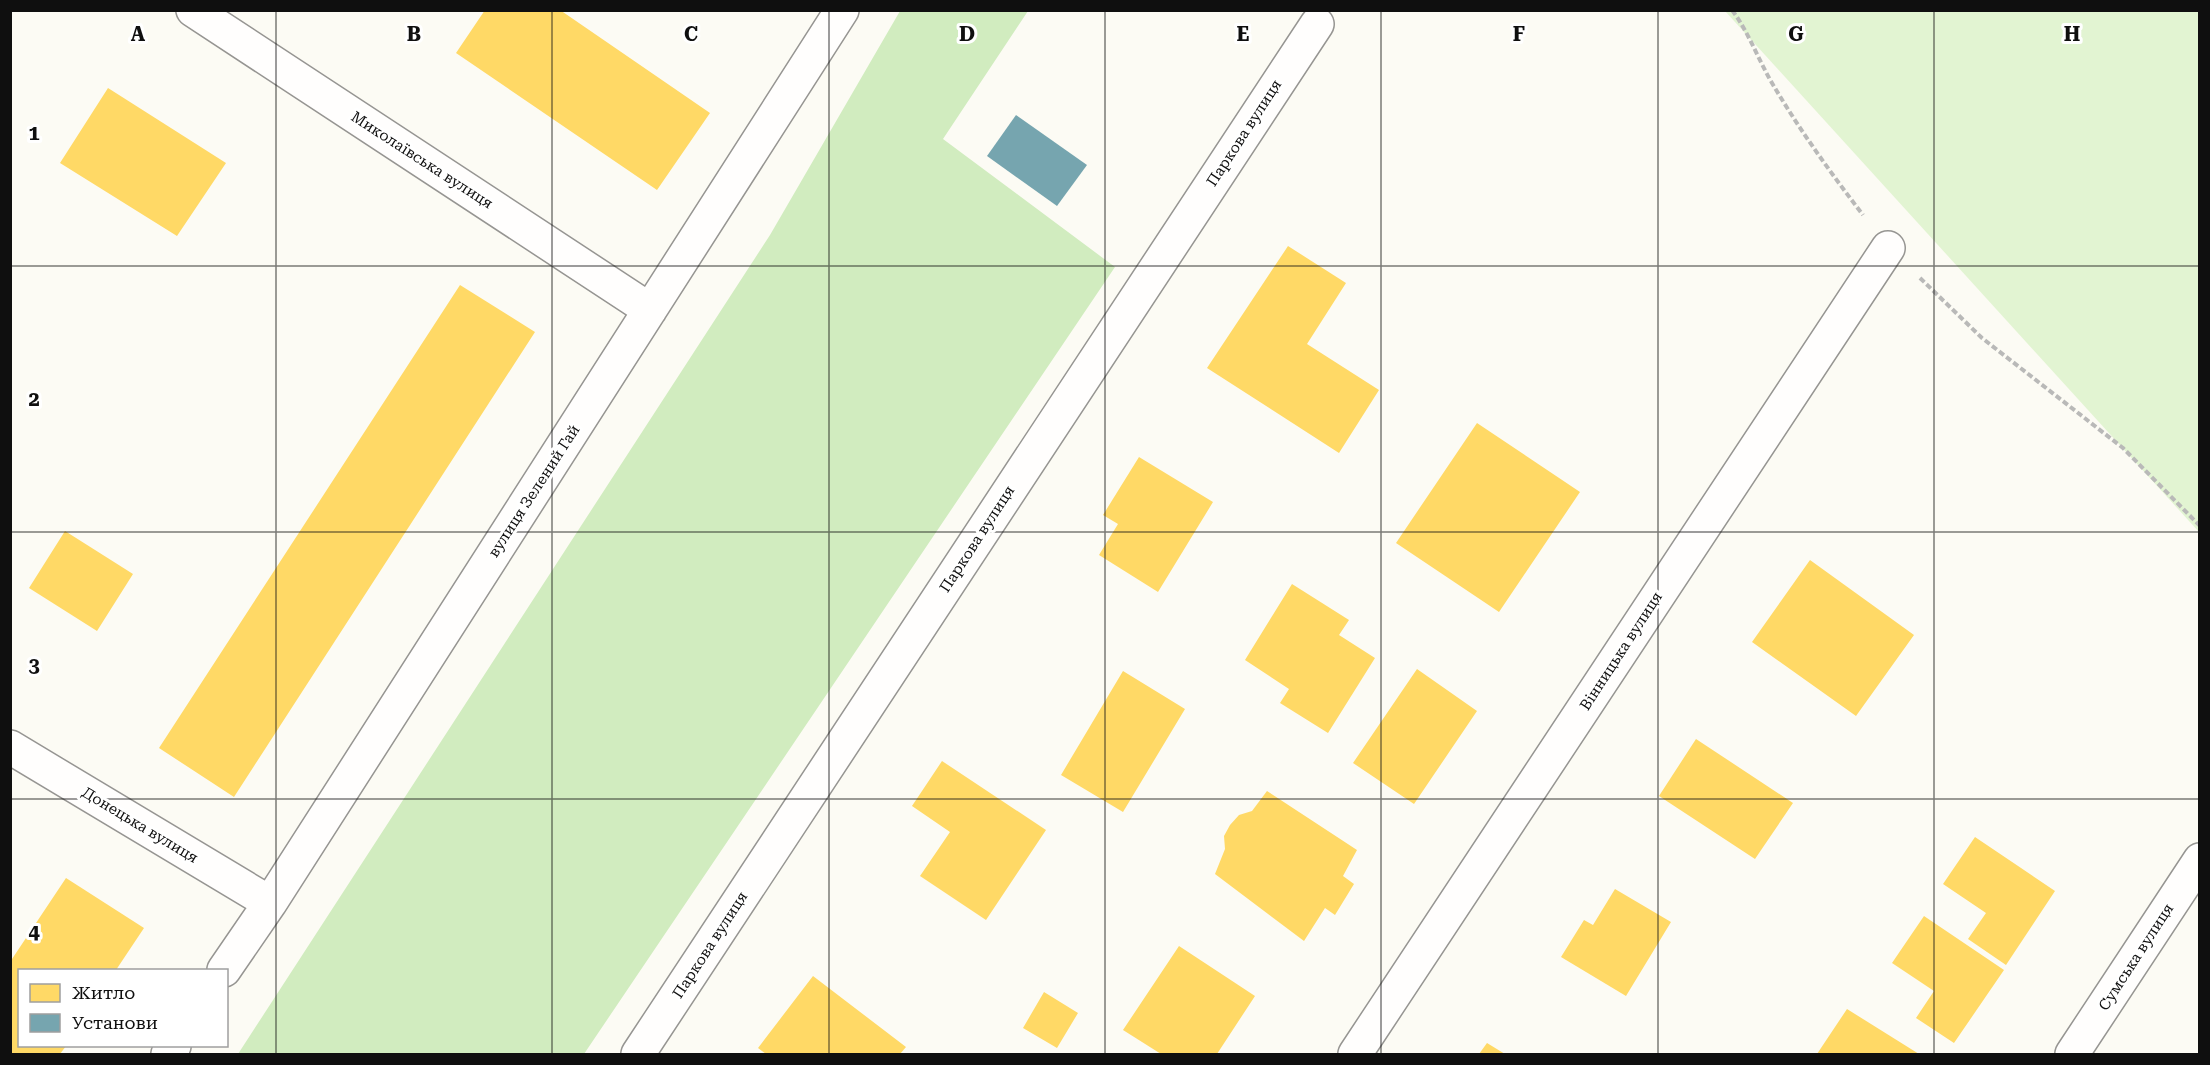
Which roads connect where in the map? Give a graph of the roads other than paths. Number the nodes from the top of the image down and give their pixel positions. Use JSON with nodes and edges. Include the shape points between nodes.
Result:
{"nodes":[{"id":1,"x":194,"y":10,"type":"edge"},
{"id":2,"x":842,"y":10,"type":"edge"},
{"id":3,"x":1317,"y":24,"type":"dead end"},
{"id":4,"x":1888,"y":248,"type":"road end"},
{"id":5,"x":650,"y":310,"type":"junction"},
{"id":6,"x":10,"y":747,"type":"edge"},
{"id":7,"x":2199,"y":860,"type":"edge"},
{"id":8,"x":270,"y":903,"type":"junction"},
{"id":9,"x":225,"y":969,"type":"edge"},
{"id":10,"x":638,"y":1054,"type":"edge"},
{"id":11,"x":1355,"y":1054,"type":"edge"},
{"id":12,"x":2072,"y":1054,"type":"edge"}],
"edges":[{"from":1,"to":5,"type":"street","name":"Миколаївська вулиця"},
{"from":2,"to":5,"type":"street","name":"вулиця Зелений Гай"},
{"from":3,"to":10,"type":"street","name":"Паркова вулиця"},
{"from":4,"to":11,"type":"street","name":"Вінницька вулиця"},
{"from":5,"to":8,"type":"street","name":"вулиця Зелений Гай"},
{"from":6,"to":8,"type":"street","name":"Донецька вулиця"},
{"from":7,"to":12,"type":"street","name":"Сумська вулиця"},
{"from":8,"to":9,"type":"street","name":"вулиця Зелений Гай"}]}
